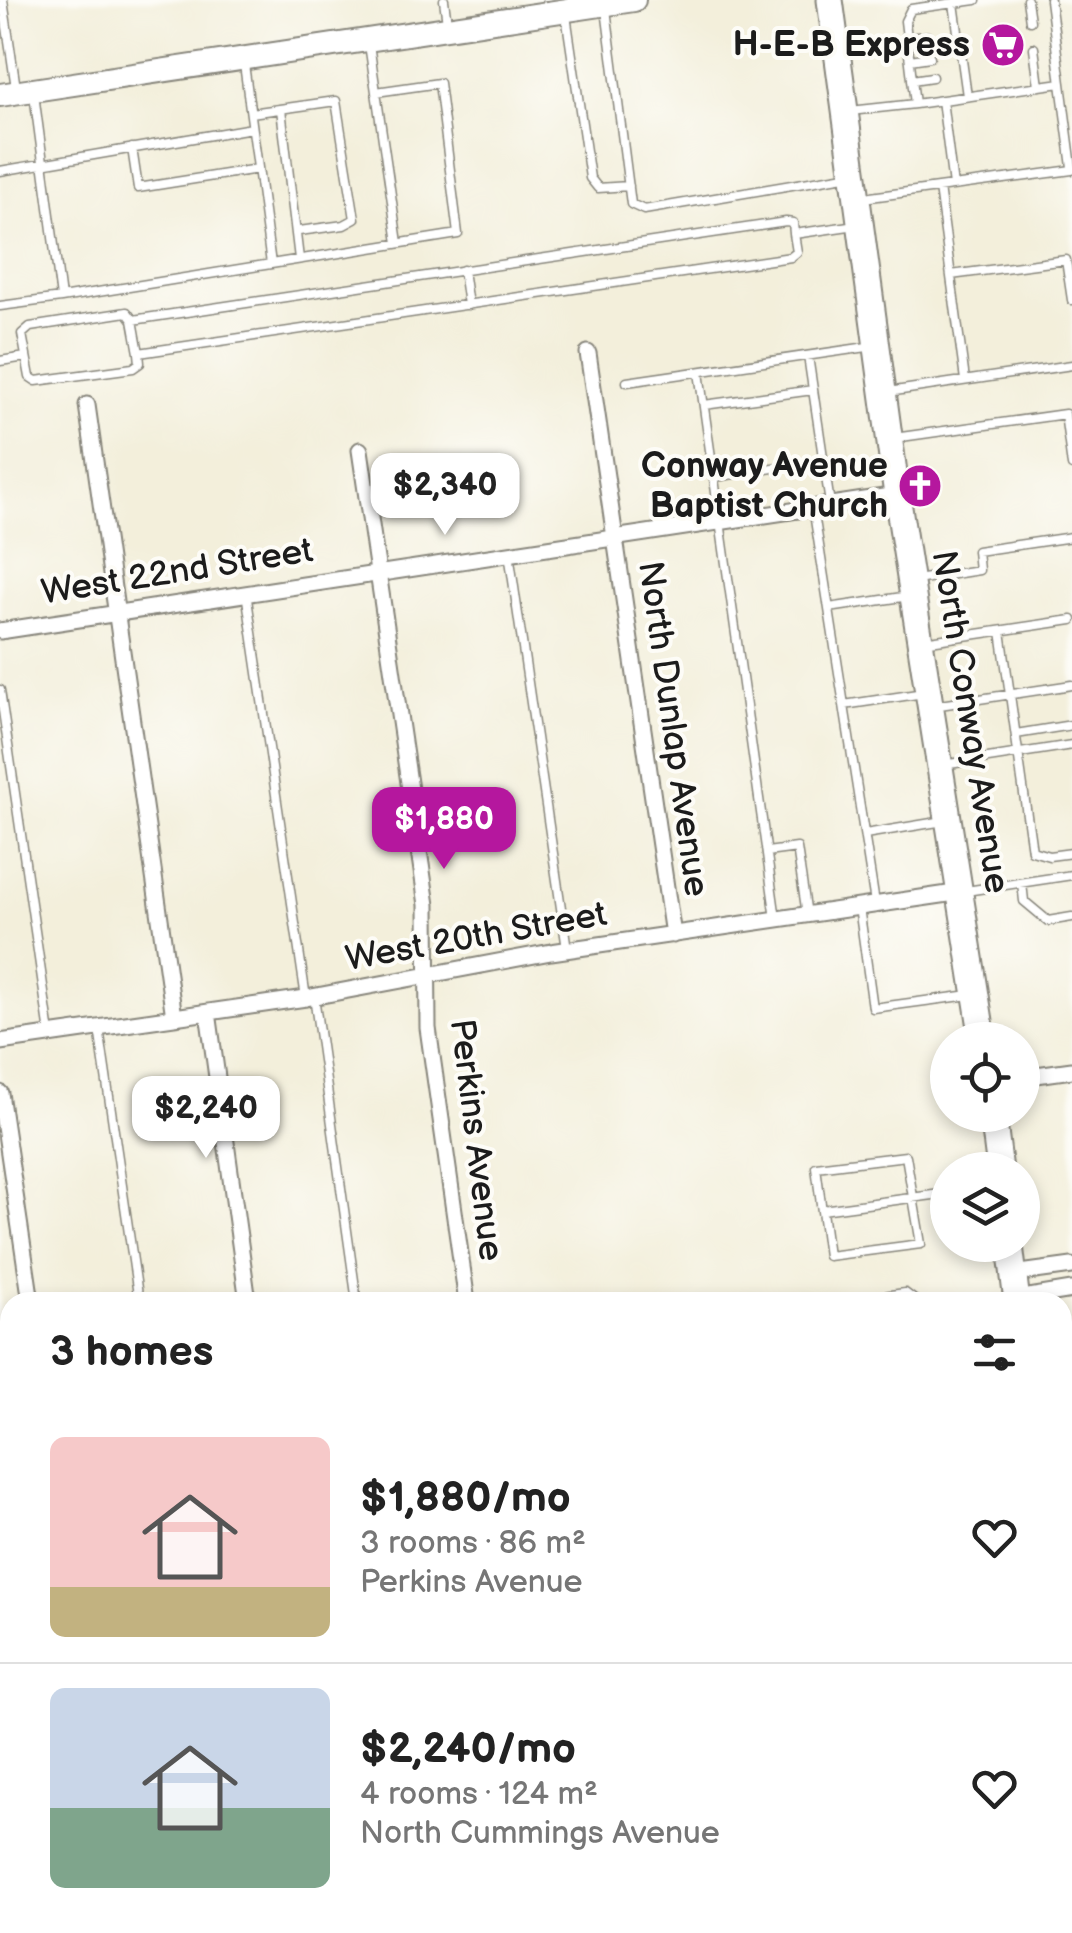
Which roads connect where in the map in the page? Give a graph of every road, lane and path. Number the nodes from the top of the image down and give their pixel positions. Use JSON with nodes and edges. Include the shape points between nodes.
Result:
{"nodes":[{"id":1,"x":4,"y":0,"type":"edge"},
{"id":2,"x":444,"y":0,"type":"edge"},
{"id":3,"x":634,"y":0,"type":"edge"},
{"id":4,"x":830,"y":0,"type":"edge"},
{"id":5,"x":976,"y":0,"type":"edge"},
{"id":6,"x":1027,"y":0,"type":"edge"},
{"id":7,"x":1050,"y":0,"type":"edge"},
{"id":8,"x":939,"y":3,"type":"edge"},
{"id":9,"x":954,"y":3,"type":"junction"},
{"id":10,"x":605,"y":4,"type":"junction"},
{"id":11,"x":566,"y":10,"type":"junction"},
{"id":12,"x":1030,"y":21,"type":"dead end"},
{"id":13,"x":3,"y":22,"type":"edge"},
{"id":14,"x":448,"y":28,"type":"junction"},
{"id":15,"x":927,"y":36,"type":"dead end"},
{"id":16,"x":907,"y":38,"type":"junction"},
{"id":17,"x":368,"y":40,"type":"junction"},
{"id":18,"x":1034,"y":48,"type":"dead end"},
{"id":19,"x":930,"y":57,"type":"dead end"},
{"id":20,"x":243,"y":59,"type":"junction"},
{"id":21,"x":910,"y":60,"type":"junction"},
{"id":22,"x":932,"y":77,"type":"dead end"},
{"id":23,"x":912,"y":80,"type":"junction"},
{"id":24,"x":1061,"y":83,"type":"junction"},
{"id":25,"x":1039,"y":86,"type":"junction"},
{"id":26,"x":16,"y":92,"type":"edge"},
{"id":27,"x":376,"y":92,"type":"junction"},
{"id":28,"x":967,"y":96,"type":"junction"},
{"id":29,"x":942,"y":100,"type":"junction"},
{"id":30,"x":915,"y":104,"type":"junction"},
{"id":31,"x":281,"y":109,"type":"junction"},
{"id":32,"x":846,"y":112,"type":"junction"},
{"id":33,"x":250,"y":113,"type":"junction"},
{"id":34,"x":252,"y":128,"type":"junction"},
{"id":35,"x":132,"y":148,"type":"junction"},
{"id":36,"x":43,"y":164,"type":"junction"},
{"id":37,"x":1072,"y":168,"type":"edge"},
{"id":38,"x":258,"y":169,"type":"junction"},
{"id":39,"x":0,"y":171,"type":"edge"},
{"id":40,"x":629,"y":186,"type":"junction"},
{"id":41,"x":953,"y":186,"type":"junction"},
{"id":42,"x":939,"y":188,"type":"junction"},
{"id":43,"x":857,"y":199,"type":"junction"},
{"id":44,"x":298,"y":231,"type":"junction"},
{"id":45,"x":794,"y":234,"type":"junction"},
{"id":46,"x":398,"y":244,"type":"junction"},
{"id":47,"x":299,"y":259,"type":"junction"},
{"id":48,"x":271,"y":264,"type":"junction"},
{"id":49,"x":463,"y":270,"type":"junction"},
{"id":50,"x":951,"y":275,"type":"junction"},
{"id":51,"x":61,"y":298,"type":"junction"},
{"id":52,"x":1072,"y":300,"type":"edge"},
{"id":53,"x":468,"y":305,"type":"junction"},
{"id":54,"x":0,"y":306,"type":"edge"},
{"id":55,"x":133,"y":320,"type":"junction"},
{"id":56,"x":877,"y":346,"type":"junction"},
{"id":57,"x":138,"y":353,"type":"junction"},
{"id":58,"x":588,"y":354,"type":"dead end"},
{"id":59,"x":808,"y":356,"type":"junction"},
{"id":60,"x":26,"y":357,"type":"junction"},
{"id":61,"x":0,"y":361,"type":"edge"},
{"id":62,"x":1072,"y":365,"type":"edge"},
{"id":63,"x":699,"y":372,"type":"junction"},
{"id":64,"x":965,"y":380,"type":"junction"},
{"id":65,"x":626,"y":382,"type":"dead end"},
{"id":66,"x":813,"y":390,"type":"junction"},
{"id":67,"x":884,"y":392,"type":"junction"},
{"id":68,"x":87,"y":405,"type":"dead end"},
{"id":69,"x":704,"y":405,"type":"junction"},
{"id":70,"x":890,"y":439,"type":"junction"},
{"id":71,"x":1071,"y":446,"type":"edge"},
{"id":72,"x":360,"y":450,"type":"dead end"},
{"id":73,"x":824,"y":460,"type":"junction"},
{"id":74,"x":1072,"y":466,"type":"edge"},
{"id":75,"x":715,"y":477,"type":"junction"},
{"id":76,"x":898,"y":495,"type":"junction"},
{"id":77,"x":830,"y":505,"type":"junction"},
{"id":78,"x":813,"y":507,"type":"junction"},
{"id":79,"x":722,"y":520,"type":"junction"},
{"id":80,"x":614,"y":536,"type":"junction"},
{"id":81,"x":1072,"y":537,"type":"edge"},
{"id":82,"x":509,"y":551,"type":"junction"},
{"id":83,"x":378,"y":571,"type":"junction"},
{"id":84,"x":912,"y":588,"type":"junction"},
{"id":85,"x":246,"y":590,"type":"junction"},
{"id":86,"x":829,"y":608,"type":"junction"},
{"id":87,"x":117,"y":614,"type":"junction"},
{"id":88,"x":1072,"y":620,"type":"edge"},
{"id":89,"x":0,"y":630,"type":"edge"},
{"id":90,"x":1002,"y":631,"type":"junction"},
{"id":91,"x":922,"y":642,"type":"junction"},
{"id":92,"x":1072,"y":686,"type":"edge"},
{"id":93,"x":0,"y":690,"type":"edge"},
{"id":94,"x":1010,"y":695,"type":"junction"},
{"id":95,"x":931,"y":699,"type":"junction"},
{"id":96,"x":844,"y":705,"type":"junction"},
{"id":97,"x":1072,"y":725,"type":"edge"},
{"id":98,"x":1016,"y":734,"type":"junction"},
{"id":99,"x":1072,"y":745,"type":"edge"},
{"id":100,"x":1018,"y":753,"type":"junction"},
{"id":101,"x":941,"y":765,"type":"junction"},
{"id":102,"x":950,"y":820,"type":"junction"},
{"id":103,"x":865,"y":834,"type":"junction"},
{"id":104,"x":767,"y":852,"type":"junction"},
{"id":105,"x":1072,"y":853,"type":"edge"},
{"id":106,"x":1072,"y":875,"type":"edge"},
{"id":107,"x":1022,"y":883,"type":"junction"},
{"id":108,"x":962,"y":892,"type":"junction"},
{"id":109,"x":867,"y":906,"type":"junction"},
{"id":110,"x":807,"y":915,"type":"junction"},
{"id":111,"x":1072,"y":917,"type":"edge"},
{"id":112,"x":776,"y":919,"type":"junction"},
{"id":113,"x":674,"y":935,"type":"junction"},
{"id":114,"x":567,"y":949,"type":"junction"},
{"id":115,"x":430,"y":974,"type":"junction"},
{"id":116,"x":976,"y":994,"type":"junction"},
{"id":117,"x":310,"y":997,"type":"junction"},
{"id":118,"x":208,"y":1012,"type":"junction"},
{"id":119,"x":174,"y":1017,"type":"junction"},
{"id":120,"x":980,"y":1022,"type":"edge"},
{"id":121,"x":98,"y":1028,"type":"junction"},
{"id":122,"x":50,"y":1034,"type":"junction"},
{"id":123,"x":0,"y":1042,"type":"edge"},
{"id":124,"x":1072,"y":1070,"type":"edge"},
{"id":125,"x":1040,"y":1075,"type":"edge"},
{"id":126,"x":0,"y":1093,"type":"edge"},
{"id":127,"x":930,"y":1195,"type":"edge"},
{"id":128,"x":913,"y":1197,"type":"junction"},
{"id":129,"x":822,"y":1210,"type":"junction"},
{"id":130,"x":1012,"y":1262,"type":"edge"},
{"id":131,"x":1072,"y":1266,"type":"edge"},
{"id":132,"x":1072,"y":1290,"type":"edge"},
{"id":133,"x":30,"y":1292,"type":"edge"},
{"id":134,"x":138,"y":1292,"type":"edge"},
{"id":135,"x":247,"y":1292,"type":"edge"},
{"id":136,"x":355,"y":1292,"type":"edge"},
{"id":137,"x":466,"y":1292,"type":"edge"},
{"id":138,"x":1016,"y":1292,"type":"edge"}],
"edges":[{"from":1,"to":13,"type":"lane"},
{"from":2,"to":14,"type":"lane"},
{"from":3,"to":10,"type":"main road"},
{"from":4,"to":32,"type":"main road","name":"North Conway Avenue"},
{"from":5,"to":9,"type":"lane"},
{"from":6,"to":12,"type":"lane"},
{"from":7,"to":24,"type":"lane"},
{"from":8,"to":9,"type":"lane"},
{"from":8,"to":16,"type":"lane","via":[[911,9]]},
{"from":9,"to":28,"type":"lane"},
{"from":10,"to":11,"type":"main road"},
{"from":10,"to":40,"type":"lane"},
{"from":11,"to":14,"type":"main road"},
{"from":11,"to":40,"type":"lane","via":[[590,178],[598,188]]},
{"from":13,"to":26,"type":"lane"},
{"from":14,"to":17,"type":"main road"},
{"from":15,"to":16,"type":"lane"},
{"from":16,"to":21,"type":"lane"},
{"from":17,"to":20,"type":"main road"},
{"from":17,"to":27,"type":"lane"},
{"from":18,"to":25,"type":"lane"},
{"from":19,"to":21,"type":"lane"},
{"from":20,"to":26,"type":"main road"},
{"from":20,"to":33,"type":"lane"},
{"from":21,"to":23,"type":"lane"},
{"from":22,"to":23,"type":"lane"},
{"from":23,"to":30,"type":"lane"},
{"from":24,"to":25,"type":"lane"},
{"from":24,"to":37,"type":"lane"},
{"from":25,"to":28,"type":"lane"},
{"from":26,"to":36,"type":"lane"},
{"from":27,"to":46,"type":"lane"},
{"from":27,"to":46,"type":"lane","via":[[439,83],[450,139],[458,234]]},
{"from":28,"to":29,"type":"lane"},
{"from":29,"to":30,"type":"lane"},
{"from":29,"to":41,"type":"lane"},
{"from":30,"to":32,"type":"lane"},
{"from":31,"to":33,"type":"lane"},
{"from":31,"to":44,"type":"lane"},
{"from":31,"to":44,"type":"lane","via":[[336,102],[355,218]]},
{"from":32,"to":43,"type":"main road","name":"North Conway Avenue"},
{"from":33,"to":34,"type":"lane"},
{"from":34,"to":35,"type":"lane"},
{"from":34,"to":38,"type":"lane"},
{"from":35,"to":36,"type":"lane"},
{"from":35,"to":38,"type":"lane","via":[[138,188]]},
{"from":36,"to":39,"type":"lane"},
{"from":36,"to":51,"type":"lane"},
{"from":37,"to":41,"type":"lane"},
{"from":38,"to":48,"type":"lane"},
{"from":40,"to":43,"type":"lane","via":[[632,204],[644,210]]},
{"from":41,"to":42,"type":"lane"},
{"from":42,"to":43,"type":"lane"},
{"from":42,"to":50,"type":"lane"},
{"from":43,"to":45,"type":"lane"},
{"from":43,"to":56,"type":"main road","name":"North Conway Avenue"},
{"from":44,"to":47,"type":"lane"},
{"from":45,"to":49,"type":"lane","via":[[793,223],[786,222]]},
{"from":45,"to":53,"type":"lane","via":[[797,252],[791,258]]},
{"from":46,"to":47,"type":"lane"},
{"from":47,"to":48,"type":"lane"},
{"from":48,"to":51,"type":"lane"},
{"from":49,"to":53,"type":"lane"},
{"from":49,"to":55,"type":"lane"},
{"from":50,"to":52,"type":"lane","via":[[1066,260]]},
{"from":50,"to":64,"type":"lane"},
{"from":51,"to":54,"type":"lane"},
{"from":53,"to":57,"type":"lane"},
{"from":55,"to":57,"type":"lane"},
{"from":55,"to":60,"type":"lane","via":[[127,312],[30,327],[22,334]]},
{"from":56,"to":59,"type":"lane"},
{"from":56,"to":67,"type":"main road","name":"North Conway Avenue"},
{"from":57,"to":60,"type":"lane","via":[[140,363],[132,368],[36,382]]},
{"from":58,"to":80,"type":"street","name":"North Dunlap Avenue"},
{"from":59,"to":63,"type":"lane"},
{"from":59,"to":66,"type":"lane"},
{"from":60,"to":61,"type":"lane"},
{"from":62,"to":64,"type":"lane"},
{"from":63,"to":65,"type":"lane"},
{"from":63,"to":69,"type":"lane"},
{"from":64,"to":67,"type":"lane"},
{"from":66,"to":69,"type":"lane"},
{"from":66,"to":73,"type":"lane"},
{"from":67,"to":70,"type":"main road","name":"North Conway Avenue"},
{"from":68,"to":87,"type":"street"},
{"from":69,"to":75,"type":"lane"},
{"from":70,"to":71,"type":"lane","via":[[1066,414]]},
{"from":70,"to":76,"type":"main road","name":"North Conway Avenue"},
{"from":71,"to":74,"type":"lane"},
{"from":72,"to":83,"type":"street","name":"Perkins Avenue"},
{"from":73,"to":75,"type":"lane"},
{"from":73,"to":77,"type":"lane"},
{"from":75,"to":79,"type":"lane"},
{"from":76,"to":77,"type":"street","name":"West 22nd Street"},
{"from":76,"to":84,"type":"main road","name":"North Conway Avenue"},
{"from":77,"to":78,"type":"street","name":"West 22nd Street"},
{"from":78,"to":79,"type":"street","name":"West 22nd Street"},
{"from":78,"to":86,"type":"lane"},
{"from":79,"to":80,"type":"street","name":"West 22nd Street"},
{"from":79,"to":104,"type":"lane"},
{"from":80,"to":82,"type":"street","name":"West 22nd Street"},
{"from":80,"to":113,"type":"street","name":"North Dunlap Avenue"},
{"from":81,"to":84,"type":"lane","via":[[976,551],[979,570]]},
{"from":82,"to":83,"type":"street","name":"West 22nd Street"},
{"from":82,"to":114,"type":"lane"},
{"from":83,"to":85,"type":"street","name":"West 22nd Street"},
{"from":83,"to":115,"type":"street","name":"Perkins Avenue"},
{"from":84,"to":86,"type":"lane"},
{"from":84,"to":91,"type":"main road","name":"North Conway Avenue"},
{"from":85,"to":87,"type":"street","name":"West 22nd Street"},
{"from":85,"to":117,"type":"lane"},
{"from":86,"to":96,"type":"lane"},
{"from":87,"to":89,"type":"street","name":"West 22nd Street"},
{"from":87,"to":119,"type":"street"},
{"from":88,"to":90,"type":"lane"},
{"from":90,"to":91,"type":"lane"},
{"from":90,"to":94,"type":"lane"},
{"from":91,"to":95,"type":"main road","name":"North Conway Avenue"},
{"from":92,"to":94,"type":"lane"},
{"from":93,"to":122,"type":"lane"},
{"from":94,"to":95,"type":"lane"},
{"from":94,"to":98,"type":"lane"},
{"from":95,"to":96,"type":"lane"},
{"from":95,"to":101,"type":"main road","name":"North Conway Avenue"},
{"from":96,"to":103,"type":"lane"},
{"from":97,"to":98,"type":"lane"},
{"from":98,"to":100,"type":"lane"},
{"from":99,"to":100,"type":"lane"},
{"from":100,"to":101,"type":"lane"},
{"from":100,"to":105,"type":"lane","via":[[1032,851]]},
{"from":101,"to":102,"type":"main road","name":"North Conway Avenue"},
{"from":102,"to":103,"type":"lane"},
{"from":102,"to":108,"type":"main road","name":"North Conway Avenue"},
{"from":103,"to":109,"type":"lane"},
{"from":104,"to":110,"type":"lane","via":[[797,848]]},
{"from":104,"to":112,"type":"lane"},
{"from":106,"to":107,"type":"lane"},
{"from":107,"to":108,"type":"lane"},
{"from":107,"to":111,"type":"lane","via":[[1024,900],[1048,921]]},
{"from":108,"to":109,"type":"street","name":"West 20th Street"},
{"from":108,"to":116,"type":"main road","name":"North Conway Avenue"},
{"from":109,"to":110,"type":"street","name":"West 20th Street"},
{"from":109,"to":116,"type":"lane","via":[[872,1008]]},
{"from":110,"to":112,"type":"street","name":"West 20th Street"},
{"from":112,"to":113,"type":"street","name":"West 20th Street"},
{"from":113,"to":114,"type":"street","name":"West 20th Street"},
{"from":114,"to":115,"type":"street","name":"West 20th Street"},
{"from":115,"to":117,"type":"street","name":"West 20th Street"},
{"from":115,"to":137,"type":"street","name":"Perkins Avenue","via":[[428,1028]]},
{"from":116,"to":120,"type":"main road","name":"North Conway Avenue"},
{"from":117,"to":118,"type":"street","name":"West 20th Street"},
{"from":117,"to":136,"type":"lane"},
{"from":118,"to":119,"type":"street","name":"West 20th Street"},
{"from":118,"to":135,"type":"street"},
{"from":119,"to":121,"type":"street","name":"West 20th Street"},
{"from":121,"to":122,"type":"street","name":"West 20th Street"},
{"from":121,"to":134,"type":"lane"},
{"from":122,"to":123,"type":"street","name":"West 20th Street"},
{"from":124,"to":125,"type":"street"},
{"from":126,"to":133,"type":"street"},
{"from":127,"to":128,"type":"lane"},
{"from":128,"to":129,"type":"lane"},
{"from":128,"to":129,"type":"lane","via":[[906,1156],[816,1167]]},
{"from":128,"to":129,"type":"lane","via":[[921,1244],[828,1256]]},
{"from":130,"to":138,"type":"main road"},
{"from":131,"to":138,"type":"street"},
{"from":132,"to":138,"type":"street"}]}
